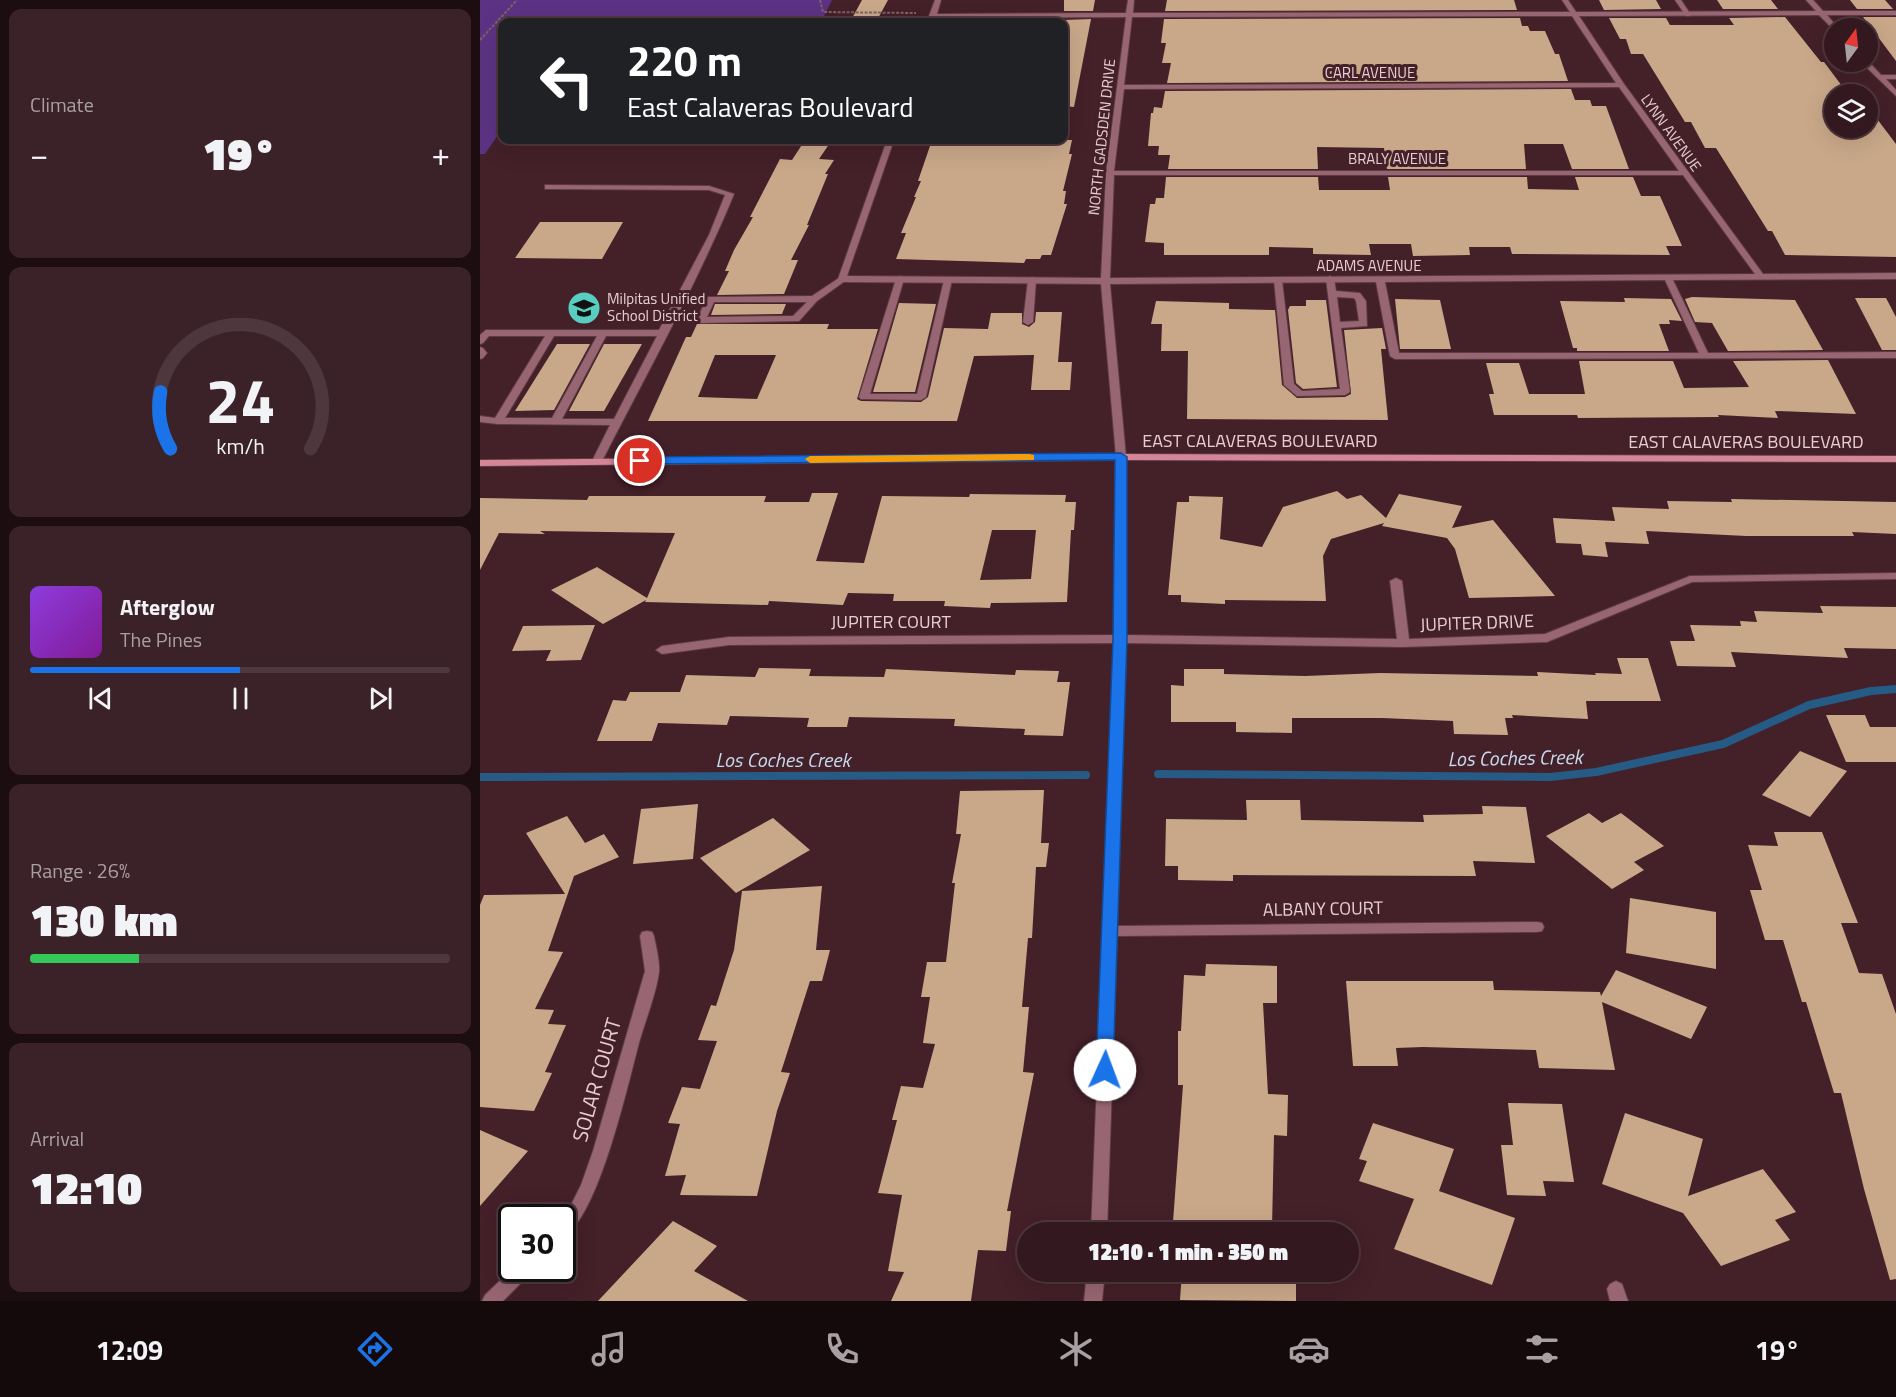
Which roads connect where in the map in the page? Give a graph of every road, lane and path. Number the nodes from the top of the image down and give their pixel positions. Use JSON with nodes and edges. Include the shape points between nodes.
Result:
{"nodes":[{"id":1,"x":517,"y":0,"type":"edge"},
{"id":2,"x":820,"y":0,"type":"edge"},
{"id":3,"x":938,"y":0,"type":"edge"},
{"id":4,"x":1131,"y":0,"type":"edge"},
{"id":5,"x":1565,"y":0,"type":"edge"},
{"id":6,"x":1678,"y":0,"type":"edge"},
{"id":7,"x":1809,"y":0,"type":"edge"},
{"id":8,"x":917,"y":13,"type":"dead end"},
{"id":9,"x":1896,"y":13,"type":"edge"},
{"id":10,"x":1573,"y":15,"type":"junction"},
{"id":11,"x":1688,"y":15,"type":"junction"},
{"id":12,"x":1823,"y":15,"type":"junction"},
{"id":13,"x":1128,"y":16,"type":"junction"},
{"id":14,"x":500,"y":18,"type":"edge"},
{"id":15,"x":931,"y":18,"type":"edge"},
{"id":16,"x":997,"y":18,"type":"edge"},
{"id":17,"x":1826,"y":18,"type":"edge"},
{"id":18,"x":498,"y":21,"type":"edge"},
{"id":19,"x":480,"y":40,"type":"edge"},
{"id":20,"x":1874,"y":72,"type":"edge"},
{"id":21,"x":1879,"y":77,"type":"junction"},
{"id":22,"x":1896,"y":77,"type":"edge"},
{"id":23,"x":1621,"y":85,"type":"junction"},
{"id":24,"x":1120,"y":87,"type":"junction"},
{"id":25,"x":1896,"y":94,"type":"edge"},
{"id":26,"x":889,"y":144,"type":"edge"},
{"id":27,"x":1110,"y":173,"type":"junction"},
{"id":28,"x":1683,"y":173,"type":"junction"},
{"id":29,"x":549,"y":187,"type":"dead end"},
{"id":30,"x":1896,"y":276,"type":"edge"},
{"id":31,"x":1761,"y":277,"type":"junction"},
{"id":32,"x":1668,"y":278,"type":"junction"},
{"id":33,"x":842,"y":279,"type":"junction"},
{"id":34,"x":900,"y":279,"type":"junction"},
{"id":35,"x":948,"y":279,"type":"junction"},
{"id":36,"x":1330,"y":279,"type":"junction"},
{"id":37,"x":1380,"y":279,"type":"junction"},
{"id":38,"x":1032,"y":280,"type":"junction"},
{"id":39,"x":1278,"y":280,"type":"junction"},
{"id":40,"x":1105,"y":281,"type":"junction"},
{"id":41,"x":1332,"y":294,"type":"junction"},
{"id":42,"x":814,"y":298,"type":"junction"},
{"id":43,"x":1028,"y":322,"type":"dead end"},
{"id":44,"x":1337,"y":325,"type":"junction"},
{"id":45,"x":551,"y":333,"type":"junction"},
{"id":46,"x":603,"y":333,"type":"junction"},
{"id":47,"x":663,"y":333,"type":"junction"},
{"id":48,"x":480,"y":341,"type":"edge"},
{"id":49,"x":480,"y":350,"type":"edge"},
{"id":50,"x":1896,"y":355,"type":"edge"},
{"id":51,"x":480,"y":356,"type":"edge"},
{"id":52,"x":1705,"y":356,"type":"junction"},
{"id":53,"x":480,"y":418,"type":"edge"},
{"id":54,"x":498,"y":421,"type":"junction"},
{"id":55,"x":556,"y":421,"type":"junction"},
{"id":56,"x":618,"y":422,"type":"junction"},
{"id":57,"x":1121,"y":457,"type":"junction"},
{"id":58,"x":1896,"y":459,"type":"edge"},
{"id":59,"x":597,"y":461,"type":"junction"},
{"id":60,"x":480,"y":463,"type":"edge"},
{"id":61,"x":1896,"y":576,"type":"edge"},
{"id":62,"x":1396,"y":581,"type":"dead end"},
{"id":63,"x":1120,"y":639,"type":"junction"},
{"id":64,"x":1403,"y":643,"type":"junction"},
{"id":65,"x":662,"y":650,"type":"dead end"},
{"id":66,"x":1537,"y":927,"type":"dead end"},
{"id":67,"x":1109,"y":931,"type":"junction"},
{"id":68,"x":647,"y":936,"type":"dead end"},
{"id":69,"x":576,"y":1212,"type":"edge"},
{"id":70,"x":1099,"y":1222,"type":"edge"},
{"id":71,"x":511,"y":1282,"type":"edge"},
{"id":72,"x":1095,"y":1282,"type":"edge"},
{"id":73,"x":491,"y":1301,"type":"edge"},
{"id":74,"x":1093,"y":1301,"type":"edge"}],
"edges":[{"from":1,"to":14,"type":"path"},
{"from":2,"to":8,"type":"path","via":[[823,12]]},
{"from":3,"to":15,"type":"street"},
{"from":4,"to":13,"type":"street","name":"NORTH GADSDEN DRIVE"},
{"from":5,"to":10,"type":"street","name":"LYNN AVENUE"},
{"from":6,"to":11,"type":"street"},
{"from":7,"to":12,"type":"street"},
{"from":9,"to":12,"type":"street"},
{"from":10,"to":11,"type":"street"},
{"from":10,"to":13,"type":"street"},
{"from":10,"to":23,"type":"street","name":"LYNN AVENUE"},
{"from":11,"to":12,"type":"street"},
{"from":12,"to":17,"type":"street"},
{"from":13,"to":16,"type":"street"},
{"from":13,"to":24,"type":"street","name":"NORTH GADSDEN DRIVE"},
{"from":18,"to":19,"type":"path"},
{"from":20,"to":21,"type":"street"},
{"from":21,"to":22,"type":"street"},
{"from":21,"to":25,"type":"street"},
{"from":23,"to":24,"type":"street","name":"CARL AVENUE"},
{"from":23,"to":28,"type":"street","name":"LYNN AVENUE"},
{"from":24,"to":27,"type":"street","name":"NORTH GADSDEN DRIVE"},
{"from":26,"to":33,"type":"street"},
{"from":27,"to":28,"type":"street","name":"BRALY AVENUE"},
{"from":27,"to":40,"type":"street","name":"NORTH GADSDEN DRIVE"},
{"from":28,"to":31,"type":"street","name":"LYNN AVENUE"},
{"from":29,"to":47,"type":"street","via":[[709,188],[730,194]]},
{"from":30,"to":31,"type":"street","name":"ADAMS AVENUE"},
{"from":31,"to":32,"type":"street","name":"ADAMS AVENUE"},
{"from":32,"to":37,"type":"street","name":"ADAMS AVENUE"},
{"from":32,"to":52,"type":"street"},
{"from":33,"to":34,"type":"street","name":"ADAMS AVENUE"},
{"from":33,"to":42,"type":"street"},
{"from":34,"to":35,"type":"street","name":"ADAMS AVENUE"},
{"from":34,"to":35,"type":"street","via":[[864,397],[921,397]]},
{"from":35,"to":38,"type":"street","name":"ADAMS AVENUE"},
{"from":36,"to":37,"type":"street","name":"ADAMS AVENUE"},
{"from":36,"to":39,"type":"street","name":"ADAMS AVENUE"},
{"from":36,"to":41,"type":"street"},
{"from":37,"to":52,"type":"street","via":[[1395,356]]},
{"from":38,"to":40,"type":"street","name":"ADAMS AVENUE"},
{"from":38,"to":43,"type":"street"},
{"from":39,"to":40,"type":"street","name":"ADAMS AVENUE"},
{"from":39,"to":44,"type":"street","via":[[1289,385],[1300,394],[1345,392]]},
{"from":40,"to":57,"type":"street","name":"NORTH GADSDEN DRIVE"},
{"from":41,"to":44,"type":"street"},
{"from":41,"to":44,"type":"street","via":[[1357,295],[1361,301],[1364,324]]},
{"from":42,"to":42,"type":"street","via":[[796,319],[700,320],[711,299]]},
{"from":45,"to":46,"type":"street"},
{"from":45,"to":48,"type":"street","via":[[486,333]]},
{"from":45,"to":54,"type":"street"},
{"from":46,"to":47,"type":"street"},
{"from":46,"to":55,"type":"street"},
{"from":47,"to":56,"type":"street"},
{"from":49,"to":51,"type":"street"},
{"from":50,"to":52,"type":"street"},
{"from":53,"to":54,"type":"street"},
{"from":54,"to":55,"type":"street"},
{"from":55,"to":56,"type":"street"},
{"from":56,"to":59,"type":"street"},
{"from":57,"to":58,"type":"main road","name":"EAST CALAVERAS BOULEVARD"},
{"from":57,"to":59,"type":"main road","name":"EAST CALAVERAS BOULEVARD"},
{"from":57,"to":63,"type":"street","name":"NORTH GADSDEN DRIVE"},
{"from":59,"to":60,"type":"main road","name":"EAST CALAVERAS BOULEVARD"},
{"from":61,"to":64,"type":"street","name":"JUPITER DRIVE","via":[[1690,579],[1547,638]]},
{"from":62,"to":64,"type":"street"},
{"from":63,"to":64,"type":"street","name":"JUPITER DRIVE"},
{"from":63,"to":65,"type":"street","name":"JUPITER COURT","via":[[729,641]]},
{"from":63,"to":67,"type":"street","name":"NORTH GADSDEN DRIVE"},
{"from":66,"to":67,"type":"street","name":"ALBANY COURT"},
{"from":67,"to":70,"type":"street","name":"NORTH GADSDEN DRIVE"},
{"from":68,"to":69,"type":"street","name":"SOLAR COURT","via":[[652,971],[604,1140]]},
{"from":71,"to":73,"type":"street"},
{"from":72,"to":74,"type":"street"}]}
